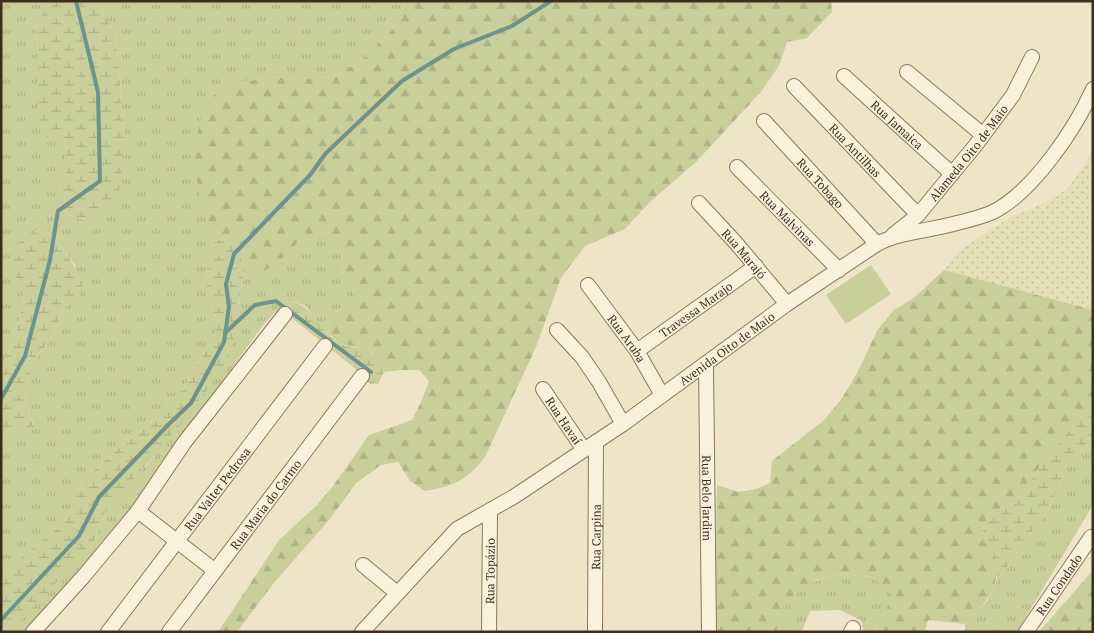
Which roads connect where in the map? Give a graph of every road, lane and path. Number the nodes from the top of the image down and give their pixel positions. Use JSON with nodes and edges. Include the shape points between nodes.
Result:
{"nodes":[{"id":1,"x":1032,"y":58,"type":"dead end"},
{"id":2,"x":907,"y":72,"type":"dead end"},
{"id":3,"x":844,"y":76,"type":"dead end"},
{"id":4,"x":794,"y":86,"type":"dead end"},
{"id":5,"x":1093,"y":89,"type":"edge"},
{"id":6,"x":764,"y":121,"type":"dead end"},
{"id":7,"x":983,"y":135,"type":"junction"},
{"id":8,"x":737,"y":167,"type":"dead end"},
{"id":9,"x":952,"y":174,"type":"junction"},
{"id":10,"x":699,"y":203,"type":"dead end"},
{"id":11,"x":918,"y":215,"type":"junction"},
{"id":12,"x":891,"y":237,"type":"junction"},
{"id":13,"x":877,"y":244,"type":"junction"},
{"id":14,"x":756,"y":266,"type":"junction"},
{"id":15,"x":838,"y":270,"type":"junction"},
{"id":16,"x":588,"y":285,"type":"dead end"},
{"id":17,"x":787,"y":304,"type":"junction"},
{"id":18,"x":285,"y":314,"type":"dead end"},
{"id":19,"x":557,"y":330,"type":"dead end"},
{"id":20,"x":325,"y":346,"type":"dead end"},
{"id":21,"x":637,"y":350,"type":"junction"},
{"id":22,"x":706,"y":364,"type":"junction"},
{"id":23,"x":362,"y":376,"type":"dead end"},
{"id":24,"x":543,"y":389,"type":"dead end"},
{"id":25,"x":662,"y":395,"type":"junction"},
{"id":26,"x":623,"y":424,"type":"junction"},
{"id":27,"x":596,"y":442,"type":"junction"},
{"id":28,"x":584,"y":450,"type":"junction"},
{"id":29,"x":490,"y":510,"type":"junction"},
{"id":30,"x":138,"y":511,"type":"junction"},
{"id":31,"x":1091,"y":537,"type":"dead end"},
{"id":32,"x":177,"y":540,"type":"junction"},
{"id":33,"x":363,"y":565,"type":"dead end"},
{"id":34,"x":214,"y":570,"type":"junction"},
{"id":35,"x":397,"y":593,"type":"junction"},
{"id":36,"x":33,"y":632,"type":"edge"},
{"id":37,"x":108,"y":632,"type":"edge"},
{"id":38,"x":168,"y":632,"type":"edge"},
{"id":39,"x":362,"y":632,"type":"edge"},
{"id":40,"x":488,"y":632,"type":"edge"},
{"id":41,"x":595,"y":632,"type":"edge"},
{"id":42,"x":709,"y":632,"type":"edge"},
{"id":43,"x":1026,"y":632,"type":"edge"}],
"edges":[{"from":1,"to":7,"type":"street","name":"Alameda Oito de Maio","via":[[1013,95]]},
{"from":2,"to":7,"type":"street"},
{"from":3,"to":9,"type":"street","name":"Rua Jamaica"},
{"from":4,"to":11,"type":"street","name":"Rua Antilhas"},
{"from":5,"to":12,"type":"street","name":"Avenida Oito de Maio","via":[[1065,138],[1043,168],[1026,188],[1008,202],[978,218]]},
{"from":6,"to":13,"type":"street","name":"Rua Tobago"},
{"from":7,"to":9,"type":"street","name":"Alameda Oito de Maio"},
{"from":8,"to":15,"type":"street","name":"Rua Malvinas"},
{"from":9,"to":11,"type":"street","name":"Alameda Oito de Maio"},
{"from":10,"to":14,"type":"street","name":"Rua Marajó"},
{"from":11,"to":12,"type":"street","name":"Alameda Oito de Maio"},
{"from":12,"to":13,"type":"street","name":"Avenida Oito de Maio"},
{"from":13,"to":15,"type":"street","name":"Avenida Oito de Maio"},
{"from":14,"to":17,"type":"street","name":"Rua Marajó"},
{"from":14,"to":21,"type":"street","name":"Travessa Marajo"},
{"from":15,"to":17,"type":"street","name":"Avenida Oito de Maio"},
{"from":16,"to":21,"type":"street","name":"Rua Aruba"},
{"from":17,"to":22,"type":"street","name":"Avenida Oito de Maio"},
{"from":18,"to":30,"type":"street","via":[[184,443]]},
{"from":19,"to":26,"type":"street","via":[[582,357]]},
{"from":20,"to":32,"type":"street","name":"Rua Valter Pedrosa"},
{"from":21,"to":25,"type":"street","name":"Rua Aruba"},
{"from":22,"to":25,"type":"street","name":"Avenida Oito de Maio"},
{"from":22,"to":42,"type":"street","name":"Rua Belo Jardim"},
{"from":23,"to":34,"type":"street","name":"Rua Maria do Carmo"},
{"from":24,"to":28,"type":"street","name":"Rua Havaí"},
{"from":25,"to":26,"type":"street","name":"Avenida Oito de Maio"},
{"from":26,"to":27,"type":"street","name":"Avenida Oito de Maio"},
{"from":27,"to":28,"type":"street","name":"Avenida Oito de Maio"},
{"from":27,"to":41,"type":"street","name":"Rua Carpina"},
{"from":28,"to":29,"type":"street","name":"Avenida Oito de Maio"},
{"from":29,"to":35,"type":"street","name":"Avenida Oito de Maio","via":[[457,529]]},
{"from":29,"to":40,"type":"street","name":"Rua Topázio"},
{"from":30,"to":32,"type":"street"},
{"from":30,"to":36,"type":"street"},
{"from":31,"to":43,"type":"street","name":"Rua Condado"},
{"from":32,"to":34,"type":"street"},
{"from":32,"to":37,"type":"street","name":"Rua Valter Pedrosa"},
{"from":33,"to":35,"type":"street"},
{"from":34,"to":38,"type":"street","name":"Rua Maria do Carmo"},
{"from":35,"to":39,"type":"street","name":"Avenida Oito de Maio"}]}
